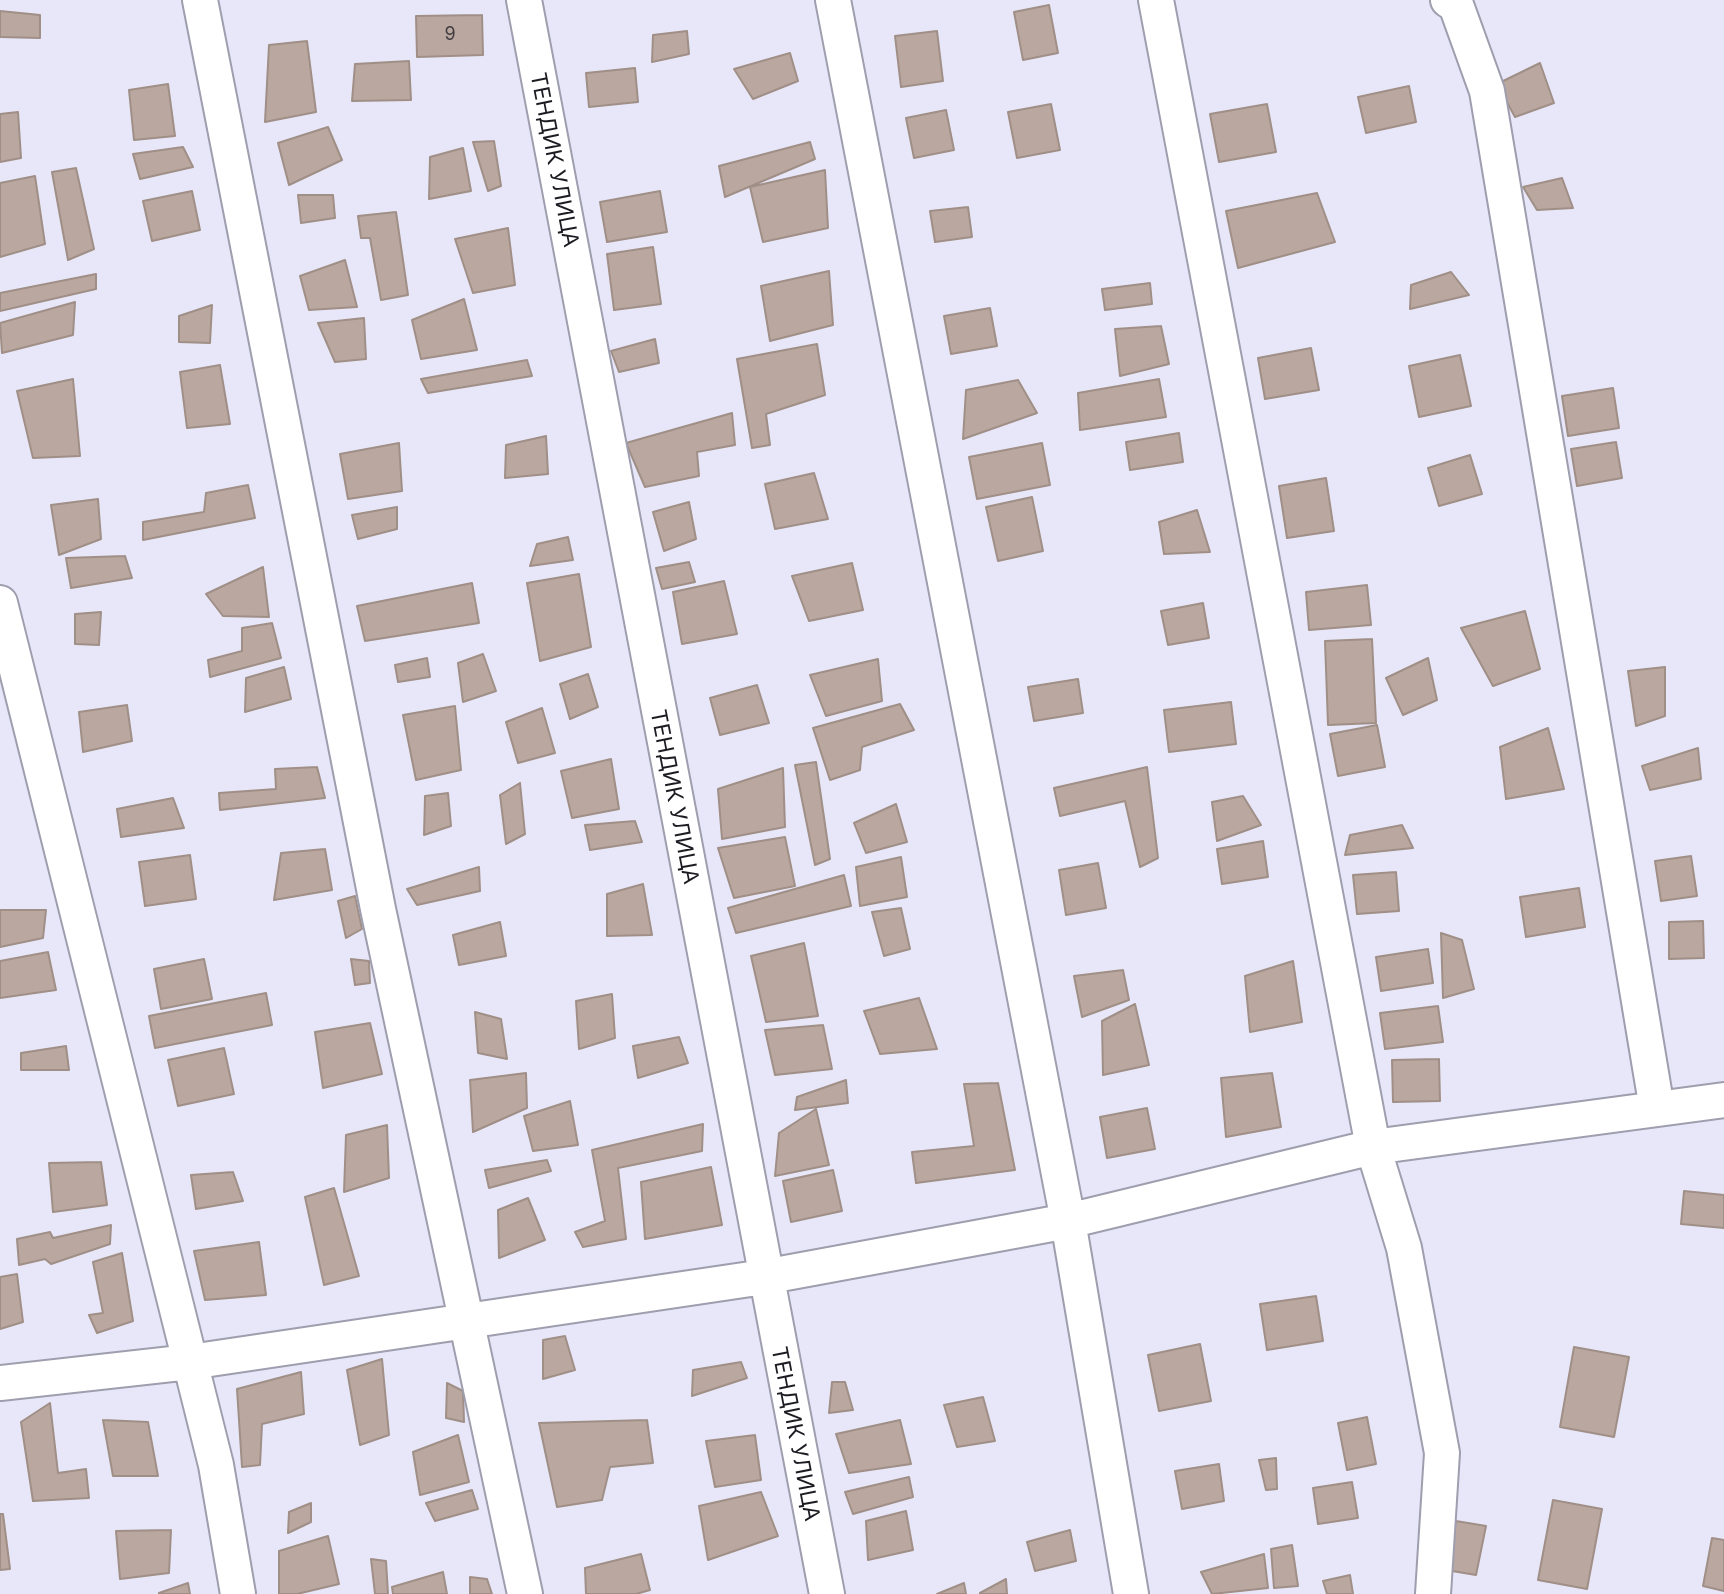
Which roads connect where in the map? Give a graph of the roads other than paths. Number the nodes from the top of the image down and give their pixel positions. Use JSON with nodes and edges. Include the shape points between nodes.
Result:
{"nodes":[{"id":1,"x":200,"y":0,"type":"edge"},
{"id":2,"x":524,"y":0,"type":"edge"},
{"id":3,"x":833,"y":0,"type":"edge"},
{"id":4,"x":1156,"y":0,"type":"edge"},
{"id":5,"x":1448,"y":0,"type":"edge"},
{"id":6,"x":0,"y":603,"type":"edge"},
{"id":7,"x":1724,"y":1100,"type":"edge"},
{"id":8,"x":1657,"y":1109,"type":"junction"},
{"id":9,"x":1373,"y":1147,"type":"junction"},
{"id":10,"x":1068,"y":1221,"type":"junction"},
{"id":11,"x":764,"y":1277,"type":"junction"},
{"id":12,"x":467,"y":1321,"type":"junction"},
{"id":13,"x":190,"y":1362,"type":"junction"},
{"id":14,"x":0,"y":1383,"type":"edge"},
{"id":15,"x":238,"y":1594,"type":"edge"},
{"id":16,"x":525,"y":1594,"type":"edge"},
{"id":17,"x":827,"y":1594,"type":"edge"},
{"id":18,"x":1131,"y":1594,"type":"edge"},
{"id":19,"x":1433,"y":1594,"type":"edge"}],
"edges":[{"from":1,"to":12,"type":"street","via":[[378,909]]},
{"from":2,"to":11,"type":"street","name":"ТЕНДИК УЛИЦА"},
{"from":3,"to":10,"type":"street"},
{"from":4,"to":9,"type":"street"},
{"from":5,"to":8,"type":"street","via":[[1456,5],[1487,91]]},
{"from":6,"to":13,"type":"street"},
{"from":7,"to":8,"type":"street"},
{"from":8,"to":9,"type":"street"},
{"from":9,"to":10,"type":"street"},
{"from":9,"to":19,"type":"street","via":[[1404,1248],[1442,1453]]},
{"from":10,"to":11,"type":"street"},
{"from":10,"to":18,"type":"street"},
{"from":11,"to":12,"type":"street"},
{"from":11,"to":17,"type":"street","name":"ТЕНДИК УЛИЦА"},
{"from":12,"to":13,"type":"street"},
{"from":12,"to":16,"type":"street"},
{"from":13,"to":14,"type":"street"},
{"from":13,"to":15,"type":"street","via":[[216,1465]]}]}
